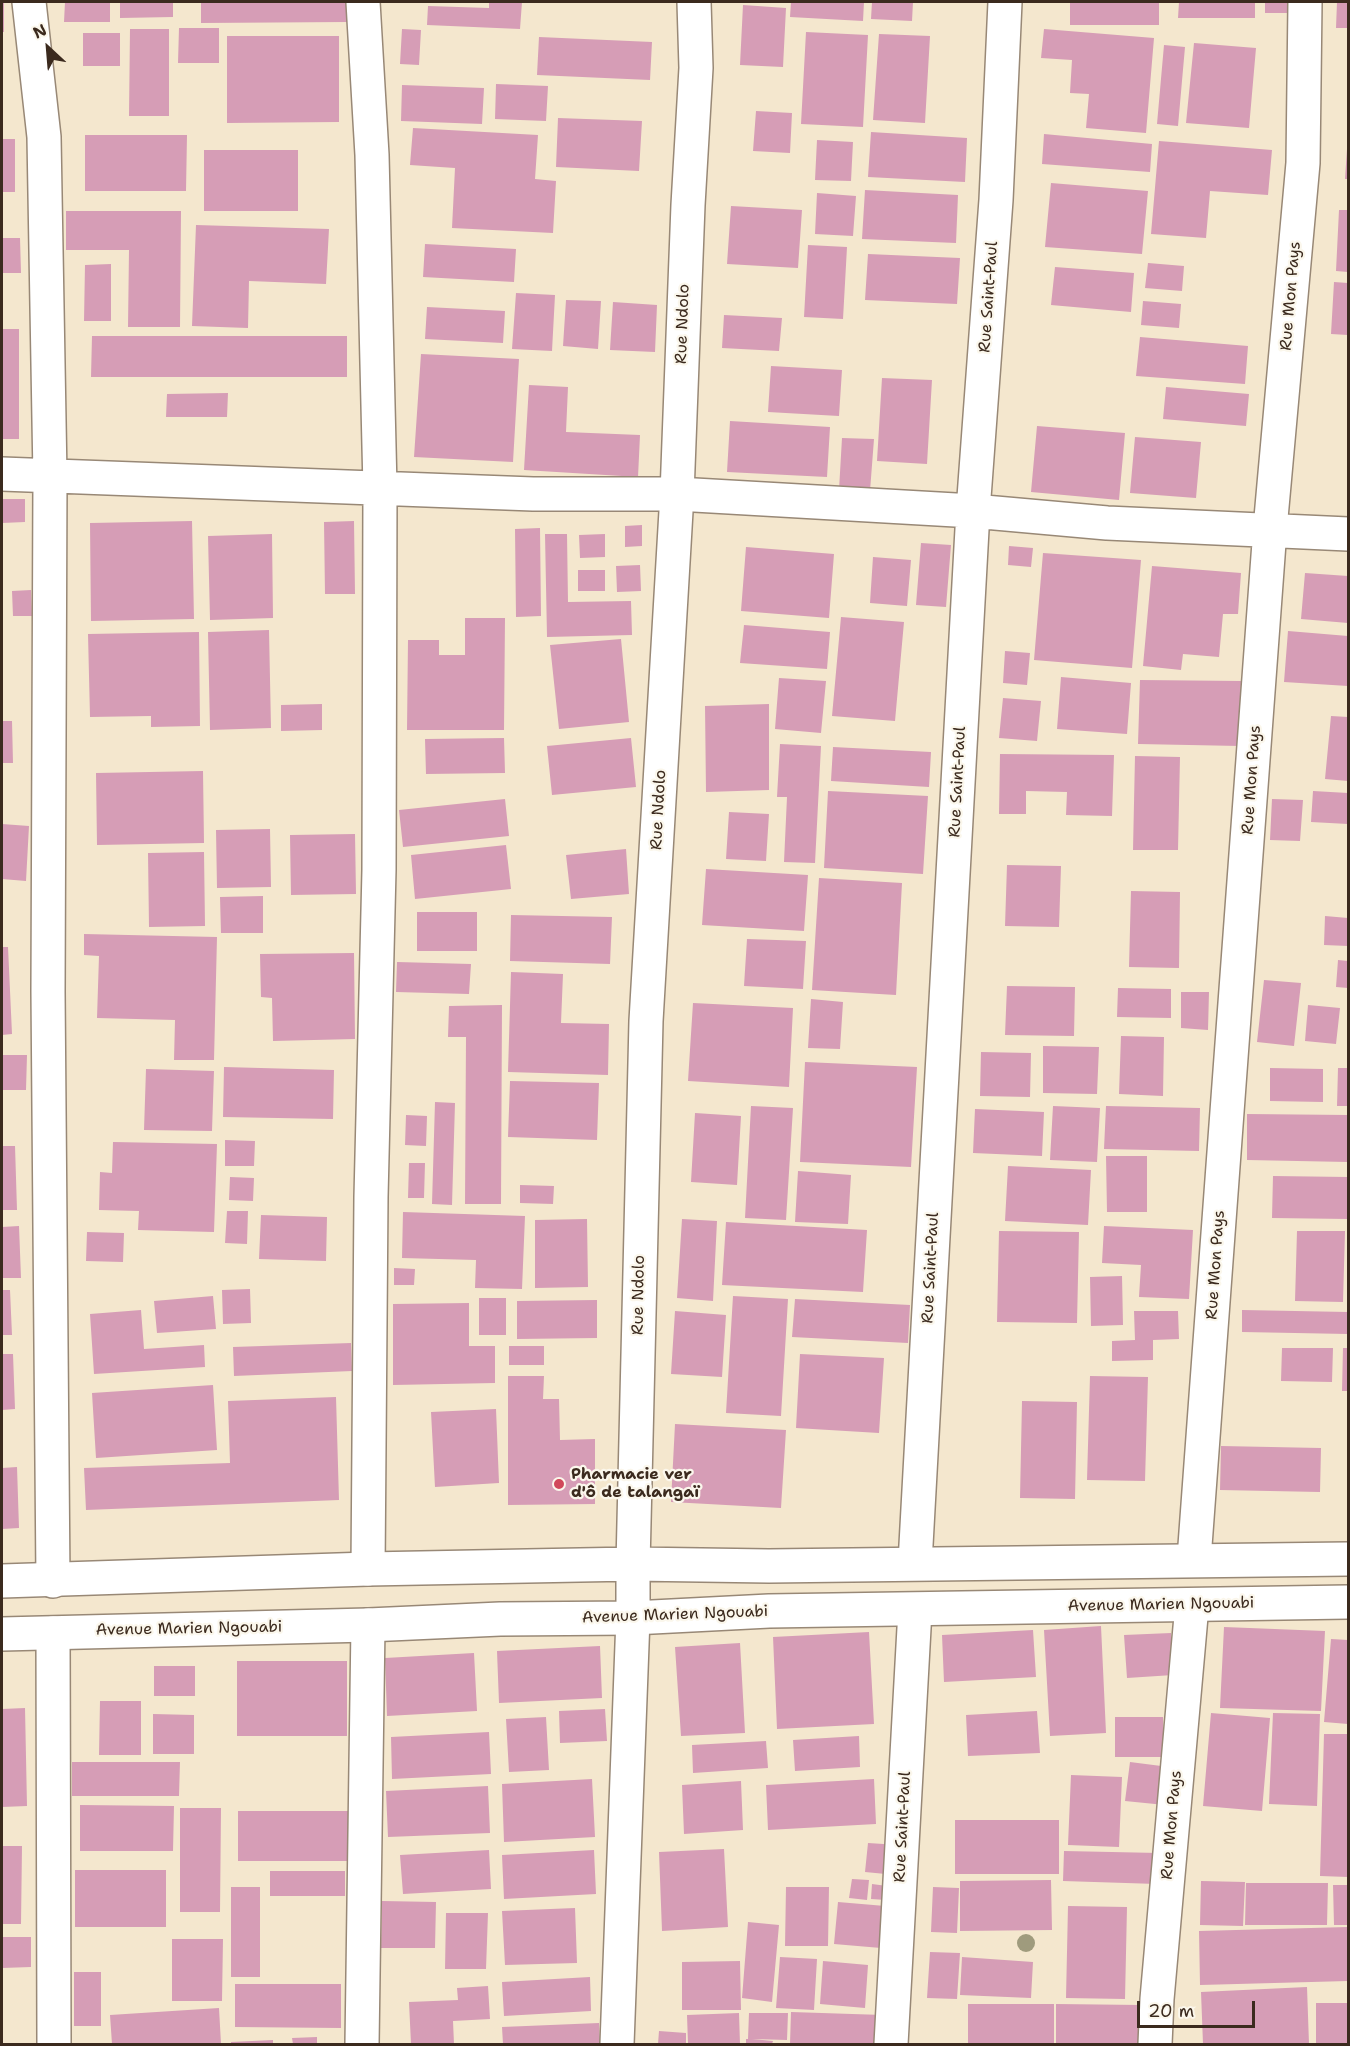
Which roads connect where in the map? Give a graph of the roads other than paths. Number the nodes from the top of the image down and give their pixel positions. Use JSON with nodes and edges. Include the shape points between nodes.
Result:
{"nodes":[{"id":1,"x":29,"y":2,"type":"edge"},
{"id":2,"x":363,"y":2,"type":"edge"},
{"id":3,"x":694,"y":2,"type":"edge"},
{"id":4,"x":1005,"y":2,"type":"edge"},
{"id":5,"x":1305,"y":2,"type":"edge"},
{"id":6,"x":2,"y":474,"type":"edge"},
{"id":7,"x":50,"y":477,"type":"junction"},
{"id":8,"x":380,"y":488,"type":"junction"},
{"id":9,"x":677,"y":494,"type":"junction"},
{"id":10,"x":973,"y":511,"type":"junction"},
{"id":11,"x":1270,"y":529,"type":"junction"},
{"id":12,"x":1348,"y":534,"type":"edge"},
{"id":13,"x":1348,"y":1558,"type":"edge"},
{"id":14,"x":1194,"y":1559,"type":"junction"},
{"id":15,"x":915,"y":1563,"type":"junction"},
{"id":16,"x":633,"y":1564,"type":"junction"},
{"id":17,"x":368,"y":1569,"type":"junction"},
{"id":18,"x":2,"y":1581,"type":"edge"},
{"id":19,"x":53,"y":1581,"type":"junction"},
{"id":20,"x":1348,"y":1602,"type":"edge"},
{"id":21,"x":1192,"y":1605,"type":"junction"},
{"id":22,"x":915,"y":1610,"type":"junction"},
{"id":23,"x":633,"y":1618,"type":"junction"},
{"id":24,"x":368,"y":1625,"type":"junction"},
{"id":25,"x":53,"y":1633,"type":"junction"},
{"id":26,"x":2,"y":1634,"type":"edge"},
{"id":27,"x":54,"y":2044,"type":"edge"},
{"id":28,"x":362,"y":2044,"type":"edge"},
{"id":29,"x":617,"y":2044,"type":"edge"},
{"id":30,"x":891,"y":2044,"type":"edge"},
{"id":31,"x":1155,"y":2044,"type":"edge"}],
"edges":[{"from":1,"to":7,"type":"street","via":[[44,137]]},
{"from":2,"to":8,"type":"street","via":[[372,155]]},
{"from":3,"to":9,"type":"street","name":"Rue Ndolo","via":[[696,68]]},
{"from":4,"to":10,"type":"street","name":"Rue Saint-Paul","via":[[996,200]]},
{"from":5,"to":11,"type":"street","name":"Rue Mon Pays","via":[[1303,163]]},
{"from":6,"to":7,"type":"street"},
{"from":7,"to":8,"type":"street"},
{"from":7,"to":19,"type":"street","via":[[48,1002]]},
{"from":8,"to":9,"type":"street"},
{"from":8,"to":17,"type":"street","via":[[379,870]]},
{"from":9,"to":10,"type":"street"},
{"from":9,"to":16,"type":"street","name":"Rue Ndolo","via":[[646,1021]]},
{"from":10,"to":11,"type":"street","via":[[1107,523]]},
{"from":10,"to":15,"type":"street","name":"Rue Saint-Paul"},
{"from":11,"to":12,"type":"street"},
{"from":11,"to":14,"type":"street","name":"Rue Mon Pays"},
{"from":13,"to":14,"type":"street"},
{"from":14,"to":15,"type":"street"},
{"from":15,"to":16,"type":"street"},
{"from":16,"to":17,"type":"street"},
{"from":16,"to":23,"type":"street","name":"Rue Ndolo"},
{"from":17,"to":19,"type":"street"},
{"from":18,"to":19,"type":"street"},
{"from":20,"to":21,"type":"street","name":"Avenue Marien Ngouabi"},
{"from":21,"to":22,"type":"street","name":"Avenue Marien Ngouabi"},
{"from":21,"to":31,"type":"street","name":"Rue Mon Pays"},
{"from":22,"to":23,"type":"street","name":"Avenue Marien Ngouabi","via":[[769,1611]]},
{"from":22,"to":30,"type":"street","name":"Rue Saint-Paul"},
{"from":23,"to":24,"type":"street","name":"Avenue Marien Ngouabi"},
{"from":23,"to":29,"type":"street","name":"Rue Ndolo"},
{"from":24,"to":25,"type":"street","name":"Avenue Marien Ngouabi"},
{"from":24,"to":28,"type":"street"},
{"from":25,"to":26,"type":"street","name":"Avenue Marien Ngouabi"},
{"from":25,"to":27,"type":"street"}]}
